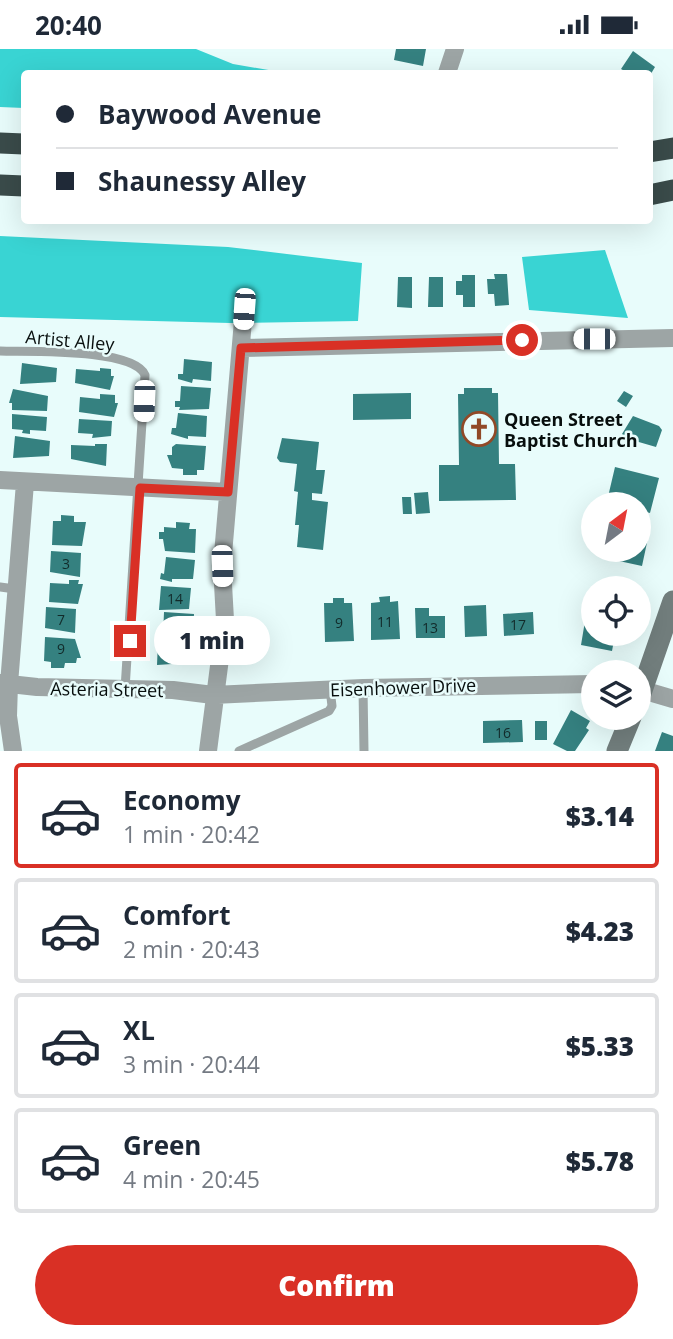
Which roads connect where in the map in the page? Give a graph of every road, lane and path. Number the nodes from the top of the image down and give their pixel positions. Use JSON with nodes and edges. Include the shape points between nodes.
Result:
{"nodes":[{"id":1,"x":455,"y":49,"type":"edge"},
{"id":2,"x":448,"y":70,"type":"edge"},
{"id":3,"x":0,"y":143,"type":"edge"},
{"id":4,"x":21,"y":144,"type":"edge"},
{"id":5,"x":673,"y":148,"type":"edge"},
{"id":6,"x":653,"y":151,"type":"edge"},
{"id":7,"x":0,"y":185,"type":"edge"},
{"id":8,"x":21,"y":186,"type":"edge"},
{"id":9,"x":673,"y":190,"type":"edge"},
{"id":10,"x":653,"y":194,"type":"edge"},
{"id":11,"x":244,"y":309,"type":"dead end"},
{"id":12,"x":673,"y":338,"type":"edge"},
{"id":13,"x":241,"y":348,"type":"junction"},
{"id":14,"x":0,"y":351,"type":"edge"},
{"id":15,"x":0,"y":480,"type":"edge"},
{"id":16,"x":25,"y":483,"type":"junction"},
{"id":17,"x":140,"y":488,"type":"junction"},
{"id":18,"x":228,"y":492,"type":"junction"},
{"id":19,"x":8,"y":588,"type":"edge"},
{"id":20,"x":673,"y":601,"type":"edge"},
{"id":21,"x":651,"y":662,"type":"edge"},
{"id":22,"x":5,"y":683,"type":"edge"},
{"id":23,"x":581,"y":684,"type":"edge"},
{"id":24,"x":363,"y":688,"type":"junction"},
{"id":25,"x":125,"y":689,"type":"junction"},
{"id":26,"x":330,"y":689,"type":"junction"},
{"id":27,"x":651,"y":694,"type":"edge"},
{"id":28,"x":213,"y":695,"type":"junction"},
{"id":29,"x":673,"y":699,"type":"edge"},
{"id":30,"x":626,"y":730,"type":"edge"},
{"id":31,"x":13,"y":751,"type":"edge"},
{"id":32,"x":208,"y":751,"type":"edge"},
{"id":33,"x":239,"y":751,"type":"edge"},
{"id":34,"x":363,"y":751,"type":"edge"},
{"id":35,"x":617,"y":751,"type":"edge"}],
"edges":[{"from":1,"to":2,"type":"street"},
{"from":3,"to":4,"type":"highway"},
{"from":5,"to":6,"type":"highway"},
{"from":7,"to":8,"type":"highway"},
{"from":9,"to":10,"type":"highway"},
{"from":11,"to":13,"type":"street"},
{"from":12,"to":13,"type":"street"},
{"from":13,"to":18,"type":"street"},
{"from":14,"to":17,"type":"lane","name":"Artist Alley","via":[[68,353],[130,361],[141,367],[145,375]]},
{"from":15,"to":16,"type":"street"},
{"from":16,"to":17,"type":"street"},
{"from":16,"to":19,"type":"street"},
{"from":17,"to":18,"type":"street"},
{"from":17,"to":25,"type":"lane"},
{"from":18,"to":28,"type":"street","via":[[222,566],[225,620]]},
{"from":19,"to":22,"type":"street"},
{"from":20,"to":21,"type":"street"},
{"from":22,"to":25,"type":"street","name":"Asteria Street"},
{"from":22,"to":31,"type":"street"},
{"from":23,"to":24,"type":"street","name":"Eisenhower Drive"},
{"from":24,"to":26,"type":"street","name":"Eisenhower Drive"},
{"from":24,"to":34,"type":"lane"},
{"from":25,"to":28,"type":"street","name":"Asteria Street"},
{"from":26,"to":28,"type":"street","name":"Eisenhower Drive"},
{"from":26,"to":33,"type":"lane","via":[[329,711]]},
{"from":27,"to":29,"type":"street"},
{"from":28,"to":32,"type":"street"},
{"from":30,"to":35,"type":"street"}]}
